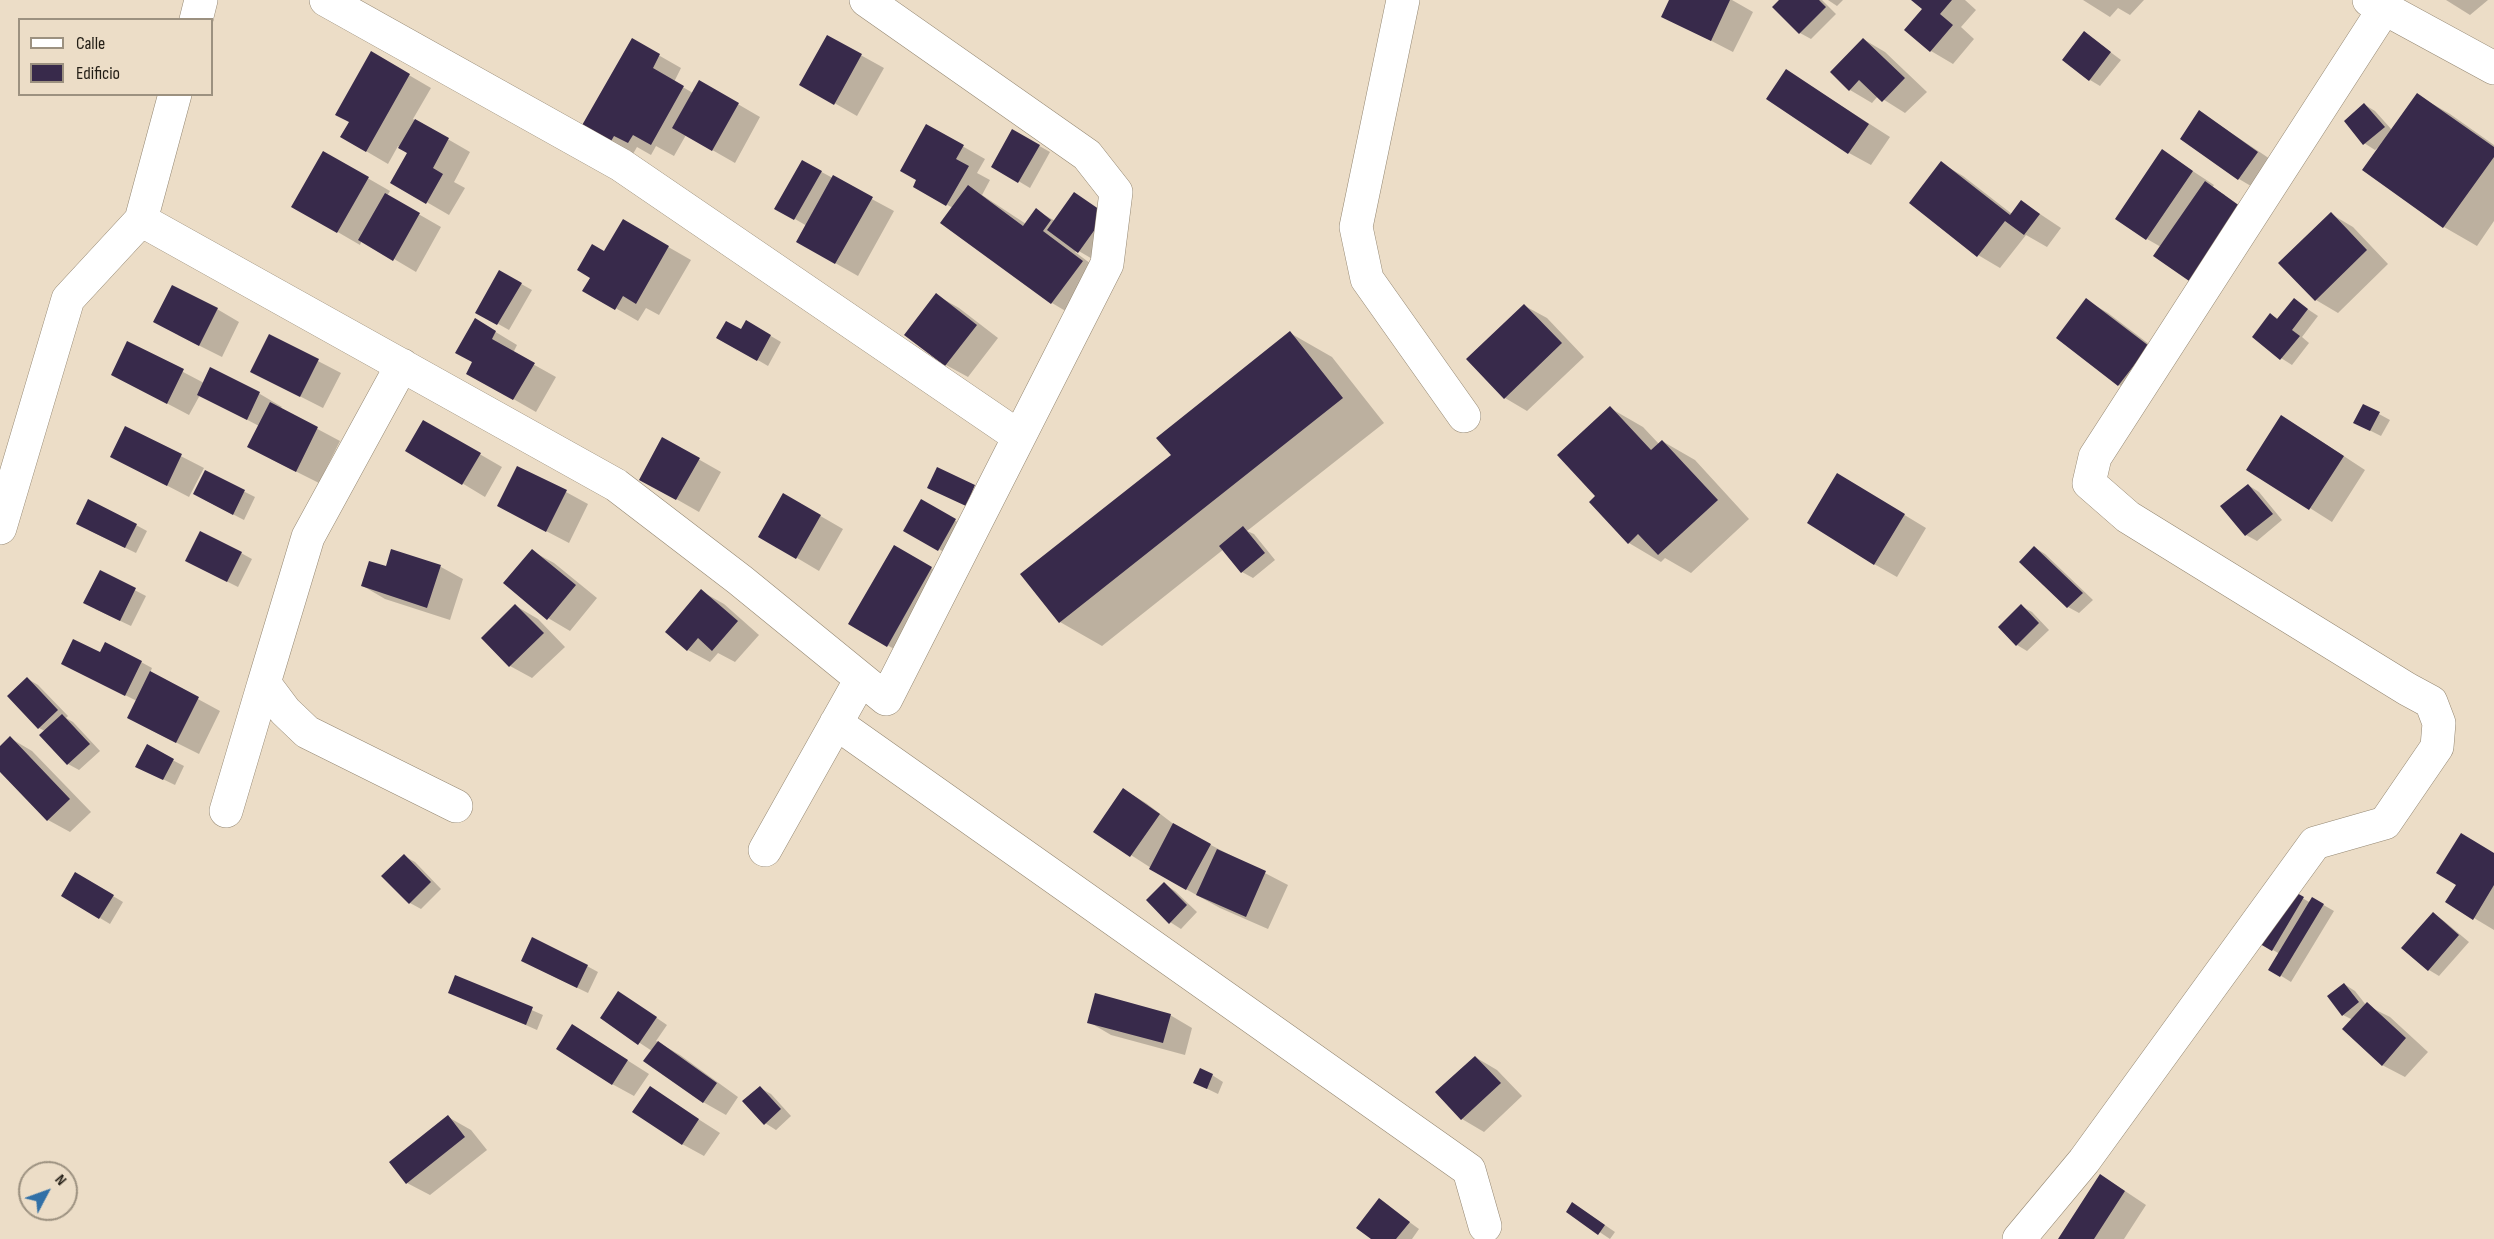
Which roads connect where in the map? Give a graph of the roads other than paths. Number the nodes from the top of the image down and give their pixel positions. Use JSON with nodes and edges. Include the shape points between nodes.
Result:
{"nodes":[{"id":1,"x":201,"y":0,"type":"edge"},
{"id":2,"x":326,"y":0,"type":"edge"},
{"id":3,"x":866,"y":0,"type":"edge"},
{"id":4,"x":1403,"y":0,"type":"edge"},
{"id":5,"x":2377,"y":4,"type":"edge"},
{"id":6,"x":196,"y":18,"type":"edge"},
{"id":7,"x":2494,"y":68,"type":"edge"},
{"id":8,"x":174,"y":96,"type":"edge"},
{"id":9,"x":141,"y":220,"type":"junction"},
{"id":10,"x":402,"y":365,"type":"junction"},
{"id":11,"x":1464,"y":416,"type":"dead end"},
{"id":12,"x":1018,"y":436,"type":"junction"},
{"id":13,"x":0,"y":528,"type":"edge"},
{"id":14,"x":861,"y":679,"type":"junction"},
{"id":15,"x":264,"y":683,"type":"junction"},
{"id":16,"x":836,"y":723,"type":"junction"},
{"id":17,"x":456,"y":806,"type":"dead end"},
{"id":18,"x":226,"y":811,"type":"dead end"},
{"id":19,"x":765,"y":850,"type":"dead end"},
{"id":20,"x":1485,"y":1226,"type":"dead end"},
{"id":21,"x":2019,"y":1239,"type":"edge"}],
"edges":[{"from":1,"to":6,"type":"street"},
{"from":2,"to":12,"type":"street","via":[[621,165]]},
{"from":3,"to":12,"type":"street","via":[[1087,155],[1116,192],[1107,264]]},
{"from":4,"to":11,"type":"street","via":[[1356,227],[1367,279]]},
{"from":5,"to":7,"type":"street"},
{"from":5,"to":21,"type":"street","via":[[2095,457],[2089,483],[2128,517],[2431,702],[2439,723],[2437,747],[2385,823],[2315,843],[2084,1161]]},
{"from":8,"to":9,"type":"street"},
{"from":9,"to":10,"type":"street"},
{"from":9,"to":13,"type":"street","via":[[68,299]]},
{"from":10,"to":14,"type":"street","via":[[616,485]]},
{"from":10,"to":15,"type":"street","via":[[308,537]]},
{"from":12,"to":14,"type":"street","via":[[886,699]]},
{"from":14,"to":16,"type":"street"},
{"from":15,"to":17,"type":"street","via":[[307,732]]},
{"from":15,"to":18,"type":"street"},
{"from":16,"to":19,"type":"street"},
{"from":16,"to":20,"type":"street","via":[[1469,1170]]}]}
